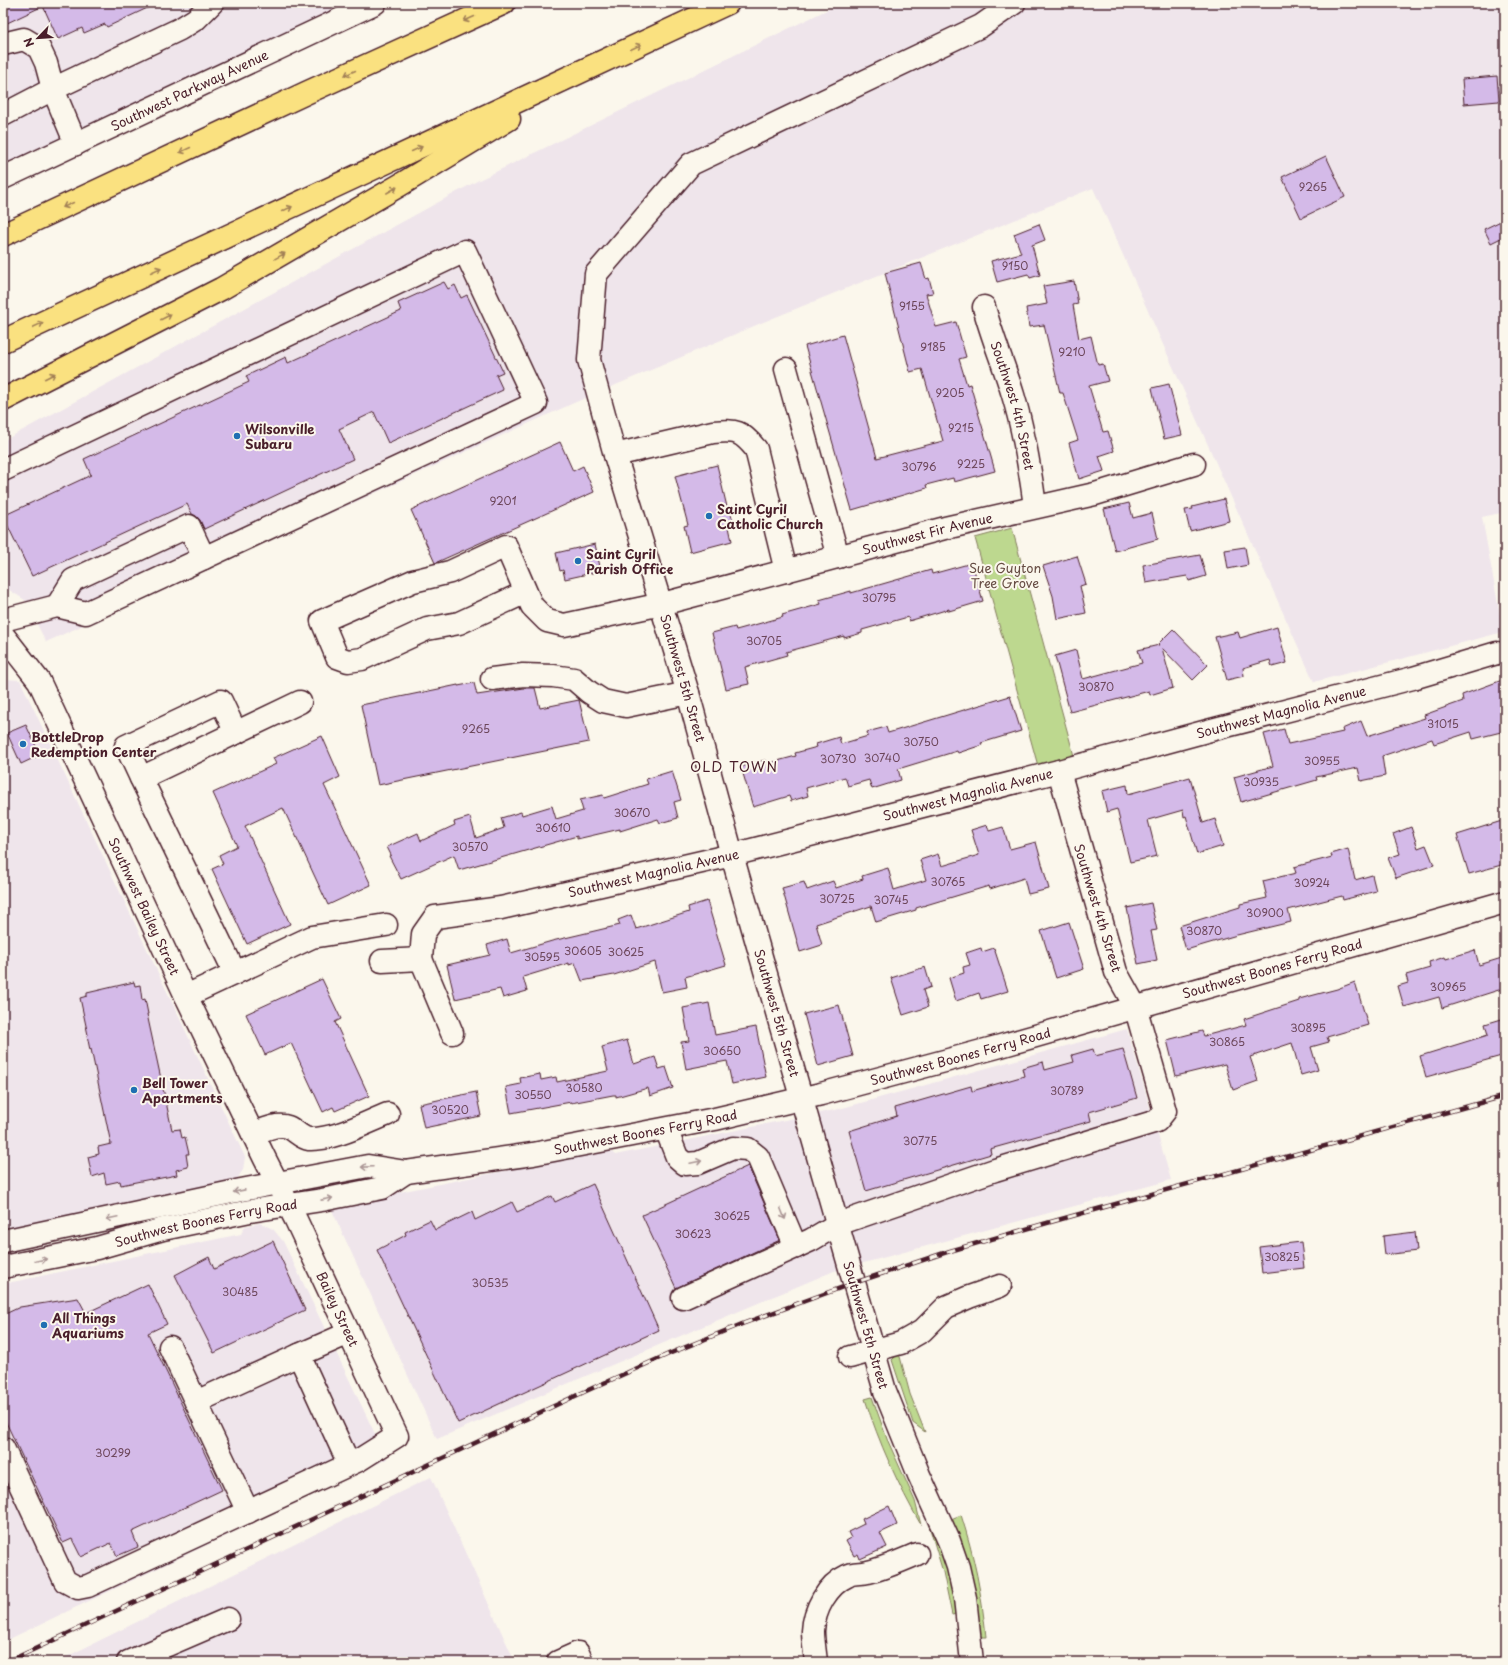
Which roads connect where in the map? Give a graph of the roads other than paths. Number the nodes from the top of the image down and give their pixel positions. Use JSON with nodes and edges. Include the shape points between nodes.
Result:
{"nodes":[{"id":1,"x":212,"y":3,"type":"edge"},
{"id":2,"x":375,"y":3,"type":"edge"},
{"id":3,"x":504,"y":3,"type":"edge"},
{"id":4,"x":728,"y":3,"type":"edge"},
{"id":5,"x":1014,"y":3,"type":"edge"},
{"id":6,"x":3,"y":44,"type":"edge"},
{"id":7,"x":601,"y":63,"type":"junction"},
{"id":8,"x":54,"y":88,"type":"junction"},
{"id":9,"x":3,"y":115,"type":"edge"},
{"id":10,"x":76,"y":144,"type":"junction"},
{"id":11,"x":3,"y":178,"type":"edge"},
{"id":12,"x":3,"y":235,"type":"edge"},
{"id":13,"x":984,"y":307,"type":"dead end"},
{"id":14,"x":3,"y":341,"type":"edge"},
{"id":15,"x":786,"y":370,"type":"dead end"},
{"id":16,"x":3,"y":400,"type":"edge"},
{"id":17,"x":615,"y":455,"type":"junction"},
{"id":18,"x":1194,"y":464,"type":"dead end"},
{"id":19,"x":3,"y":470,"type":"edge"},
{"id":20,"x":1036,"y":506,"type":"junction"},
{"id":21,"x":838,"y":557,"type":"junction"},
{"id":22,"x":204,"y":558,"type":"junction"},
{"id":23,"x":786,"y":571,"type":"junction"},
{"id":24,"x":526,"y":592,"type":"junction"},
{"id":25,"x":662,"y":604,"type":"junction"},
{"id":26,"x":57,"y":606,"type":"junction"},
{"id":27,"x":3,"y":620,"type":"edge"},
{"id":28,"x":3,"y":635,"type":"edge"},
{"id":29,"x":1497,"y":653,"type":"dead end"},
{"id":30,"x":492,"y":679,"type":"dead end"},
{"id":31,"x":688,"y":693,"type":"junction"},
{"id":32,"x":300,"y":702,"type":"dead end"},
{"id":33,"x":236,"y":733,"type":"junction"},
{"id":34,"x":1058,"y":772,"type":"junction"},
{"id":35,"x":142,"y":778,"type":"junction"},
{"id":36,"x":732,"y":856,"type":"junction"},
{"id":37,"x":1505,"y":902,"type":"edge"},
{"id":38,"x":386,"y":925,"type":"dead end"},
{"id":39,"x":420,"y":959,"type":"junction"},
{"id":40,"x":382,"y":961,"type":"dead end"},
{"id":41,"x":235,"y":973,"type":"junction"},
{"id":42,"x":186,"y":996,"type":"junction"},
{"id":43,"x":1135,"y":1006,"type":"junction"},
{"id":44,"x":452,"y":1032,"type":"dead end"},
{"id":45,"x":801,"y":1098,"type":"junction"},
{"id":46,"x":388,"y":1114,"type":"dead end"},
{"id":47,"x":666,"y":1129,"type":"junction"},
{"id":48,"x":253,"y":1134,"type":"junction"},
{"id":49,"x":406,"y":1172,"type":"junction"},
{"id":50,"x":277,"y":1184,"type":"junction"},
{"id":51,"x":288,"y":1205,"type":"junction"},
{"id":52,"x":838,"y":1224,"type":"junction"},
{"id":53,"x":3,"y":1241,"type":"edge"},
{"id":54,"x":796,"y":1247,"type":"junction"},
{"id":55,"x":3,"y":1268,"type":"edge"},
{"id":56,"x":1000,"y":1286,"type":"dead end"},
{"id":57,"x":683,"y":1298,"type":"dead end"},
{"id":58,"x":349,"y":1333,"type":"junction"},
{"id":59,"x":170,"y":1347,"type":"dead end"},
{"id":60,"x":873,"y":1351,"type":"junction"},
{"id":61,"x":299,"y":1355,"type":"junction"},
{"id":62,"x":850,"y":1357,"type":"dead end"},
{"id":63,"x":196,"y":1402,"type":"junction"},
{"id":64,"x":3,"y":1449,"type":"edge"},
{"id":65,"x":349,"y":1464,"type":"junction"},
{"id":66,"x":248,"y":1512,"type":"junction"},
{"id":67,"x":917,"y":1554,"type":"dead end"},
{"id":68,"x":228,"y":1619,"type":"dead end"},
{"id":69,"x":128,"y":1662,"type":"edge"},
{"id":70,"x":558,"y":1662,"type":"edge"},
{"id":71,"x":582,"y":1662,"type":"edge"},
{"id":72,"x":816,"y":1662,"type":"edge"},
{"id":73,"x":972,"y":1662,"type":"edge"}],
"edges":[{"from":1,"to":8,"type":"street","via":[[196,19],[180,29]]},
{"from":2,"to":10,"type":"street","name":"Southwest Parkway Avenue"},
{"from":3,"to":12,"type":"highway","one_way":true},
{"from":7,"to":4,"type":"highway","one_way":true},
{"from":5,"to":17,"type":"street","name":"Southwest 5th Street","via":[[981,26],[691,164],[596,274],[589,360]]},
{"from":6,"to":8,"type":"street","via":[[24,39],[39,48]]},
{"from":14,"to":7,"type":"highway","one_way":true},
{"from":16,"to":7,"type":"highway","one_way":true,"via":[[221,289],[287,252]]},
{"from":8,"to":9,"type":"street"},
{"from":8,"to":10,"type":"street"},
{"from":10,"to":11,"type":"street","name":"Southwest Parkway Avenue"},
{"from":13,"to":20,"type":"street","name":"Southwest 4th Street","via":[[1025,438]]},
{"from":15,"to":21,"type":"street"},
{"from":17,"to":23,"type":"street","via":[[713,432],[729,431],[744,435],[756,449]]},
{"from":17,"to":25,"type":"street","name":"Southwest 5th Street"},
{"from":18,"to":20,"type":"street","name":"Southwest Fir Avenue","via":[[1095,494]]},
{"from":19,"to":22,"type":"street","via":[[465,251],[536,403]]},
{"from":20,"to":21,"type":"street","name":"Southwest Fir Avenue"},
{"from":21,"to":23,"type":"street","name":"Southwest Fir Avenue"},
{"from":22,"to":26,"type":"street","via":[[86,613]]},
{"from":22,"to":26,"type":"street","via":[[189,526],[73,580]]},
{"from":23,"to":25,"type":"street","name":"Southwest Fir Avenue"},
{"from":24,"to":24,"type":"street","name":"Southwest Fir Avenue","via":[[506,546],[450,572],[413,580],[322,621],[338,657],[348,662],[362,659],[427,629],[459,623]]},
{"from":24,"to":25,"type":"street","name":"Southwest Fir Avenue","via":[[532,606],[547,621],[564,625]]},
{"from":25,"to":31,"type":"street","name":"Southwest 5th Street"},
{"from":26,"to":27,"type":"street"},
{"from":28,"to":42,"type":"street","name":"Southwest Bailey Street","via":[[40,681]]},
{"from":29,"to":34,"type":"street","name":"Southwest Magnolia Avenue","via":[[1413,678],[1207,730]]},
{"from":30,"to":31,"type":"street","via":[[523,675],[574,678],[603,701],[626,706]]},
{"from":31,"to":36,"type":"street","name":"Southwest 5th Street"},
{"from":32,"to":33,"type":"street"},
{"from":33,"to":35,"type":"street"},
{"from":33,"to":35,"type":"street","via":[[221,701],[126,746]]},
{"from":34,"to":36,"type":"street","name":"Southwest Magnolia Avenue"},
{"from":34,"to":43,"type":"street","name":"Southwest 4th Street","via":[[1116,972]]},
{"from":35,"to":41,"type":"street"},
{"from":36,"to":39,"type":"street","name":"Southwest Magnolia Avenue","via":[[501,908],[435,917],[422,934]]},
{"from":36,"to":45,"type":"street","name":"Southwest 5th Street"},
{"from":37,"to":43,"type":"street","name":"Southwest Boones Ferry Road"},
{"from":38,"to":41,"type":"street","via":[[312,937]]},
{"from":39,"to":40,"type":"street"},
{"from":39,"to":44,"type":"street"},
{"from":41,"to":42,"type":"street"},
{"from":42,"to":48,"type":"street","name":"Southwest Bailey Street"},
{"from":43,"to":45,"type":"street","name":"Southwest Boones Ferry Road","via":[[989,1049]]},
{"from":43,"to":52,"type":"street","name":"Southwest 4th Street","via":[[1165,1111],[1157,1121],[995,1170]]},
{"from":45,"to":47,"type":"street","name":"Southwest Boones Ferry Road"},
{"from":45,"to":52,"type":"street","name":"Southwest 5th Street"},
{"from":46,"to":48,"type":"street","via":[[342,1133],[323,1137],[308,1139],[288,1127],[277,1126]]},
{"from":47,"to":49,"type":"street","name":"Southwest Boones Ferry Road","via":[[533,1154]]},
{"from":47,"to":54,"type":"street","one_way":true,"via":[[677,1157],[685,1164],[698,1163],[733,1148],[748,1149],[758,1157]]},
{"from":48,"to":50,"type":"street","name":"Southwest Bailey Street"},
{"from":49,"to":50,"type":"street","name":"Southwest Boones Ferry Road","one_way":true,"via":[[368,1166]]},
{"from":51,"to":49,"type":"street","name":"Southwest Boones Ferry Road","one_way":true,"via":[[382,1188]]},
{"from":50,"to":51,"type":"street","name":"Bailey Street"},
{"from":50,"to":53,"type":"street","name":"Southwest Boones Ferry Road","one_way":true},
{"from":55,"to":51,"type":"street","name":"Southwest Boones Ferry Road","one_way":true,"via":[[97,1248],[163,1229]]},
{"from":51,"to":58,"type":"street","name":"Bailey Street"},
{"from":52,"to":54,"type":"street"},
{"from":52,"to":60,"type":"street","name":"Southwest 5th Street"},
{"from":54,"to":57,"type":"street"},
{"from":56,"to":60,"type":"street","via":[[946,1307],[922,1331],[911,1338]]},
{"from":58,"to":61,"type":"street"},
{"from":58,"to":65,"type":"street","name":"Bailey Street","via":[[397,1436]]},
{"from":59,"to":63,"type":"street"},
{"from":60,"to":62,"type":"street"},
{"from":60,"to":73,"type":"street","name":"Southwest 5th Street","via":[[890,1405],[958,1567],[965,1598]]},
{"from":61,"to":63,"type":"street"},
{"from":61,"to":65,"type":"street"},
{"from":63,"to":66,"type":"street"},
{"from":64,"to":66,"type":"street","via":[[65,1581],[78,1588],[88,1586]]},
{"from":65,"to":66,"type":"street"},
{"from":67,"to":72,"type":"street","via":[[886,1568],[848,1574],[834,1583],[818,1609],[813,1630]]},
{"from":68,"to":69,"type":"street"},
{"from":70,"to":71,"type":"street","via":[[578,1653]]}]}
